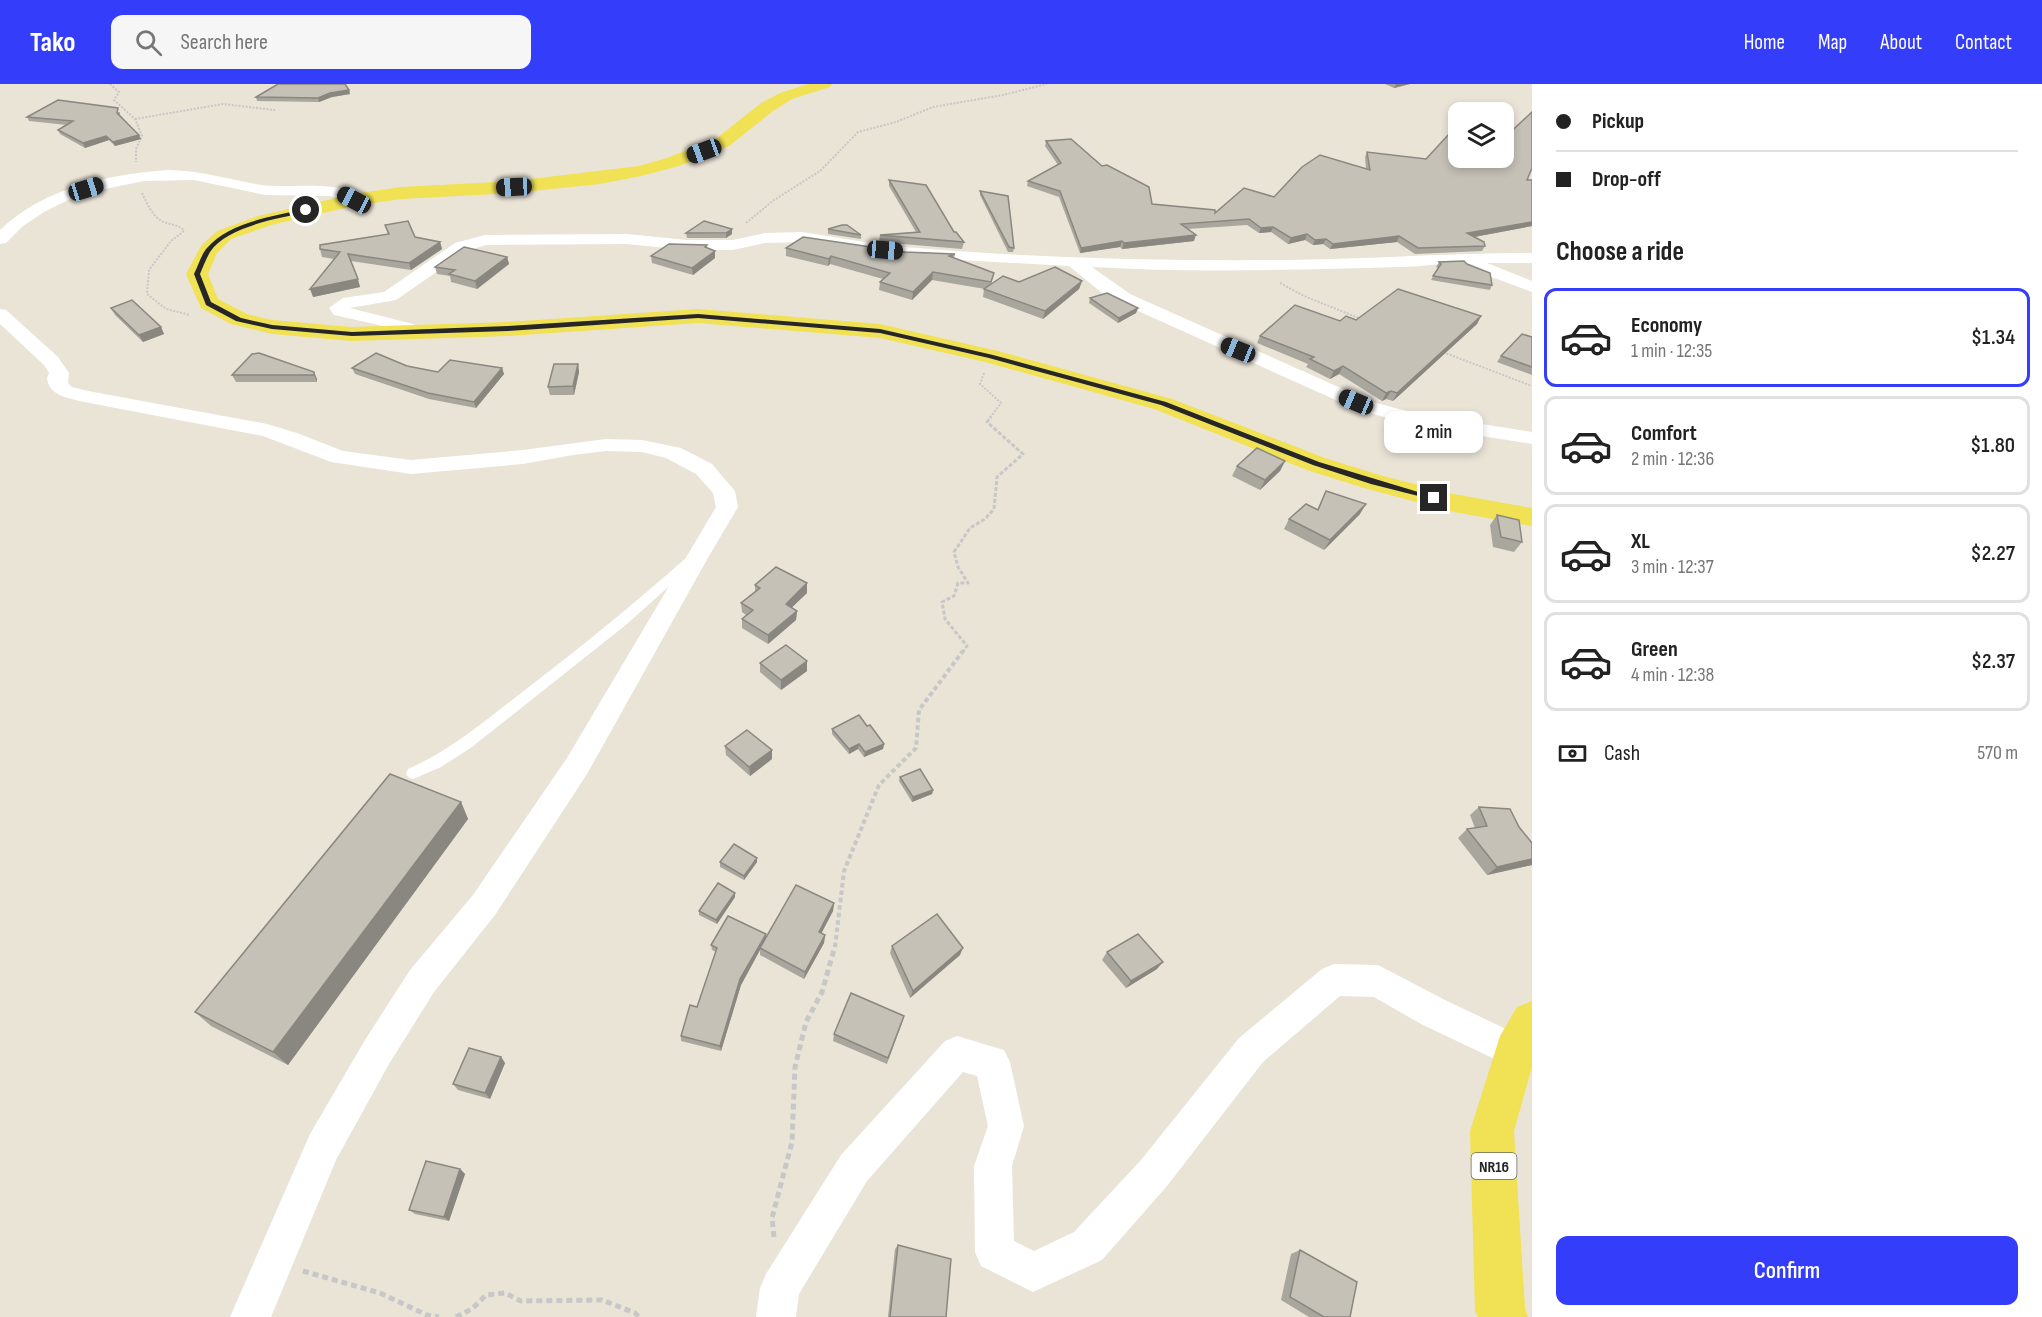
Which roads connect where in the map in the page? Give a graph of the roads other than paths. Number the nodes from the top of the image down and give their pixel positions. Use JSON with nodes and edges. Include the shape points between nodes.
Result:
{"nodes":[{"id":1,"x":824,"y":84,"type":"edge"},
{"id":2,"x":354,"y":200,"type":"junction"},
{"id":3,"x":0,"y":239,"type":"edge"},
{"id":4,"x":1458,"y":258,"type":"junction"},
{"id":5,"x":1532,"y":258,"type":"edge"},
{"id":6,"x":1074,"y":262,"type":"junction"},
{"id":7,"x":1532,"y":287,"type":"edge"},
{"id":8,"x":0,"y":314,"type":"edge"},
{"id":9,"x":416,"y":333,"type":"junction"},
{"id":10,"x":1532,"y":438,"type":"edge"},
{"id":11,"x":1532,"y":517,"type":"edge"},
{"id":12,"x":696,"y":555,"type":"junction"},
{"id":13,"x":413,"y":773,"type":"dead end"},
{"id":14,"x":1523,"y":1037,"type":"edge"},
{"id":15,"x":778,"y":1302,"type":"edge"},
{"id":16,"x":250,"y":1317,"type":"edge"},
{"id":17,"x":1503,"y":1317,"type":"edge"}],
"edges":[{"from":1,"to":2,"type":"main road","via":[[786,96],[723,142],[641,171],[514,187],[401,193]]},
{"from":2,"to":3,"type":"street","via":[[334,191],[266,190],[194,175],[163,174],[86,189],[37,209]]},
{"from":2,"to":9,"type":"main road","via":[[265,220],[224,235],[208,250],[197,274],[201,288],[208,303],[239,319],[272,327],[352,334]]},
{"from":4,"to":5,"type":"street"},
{"from":4,"to":6,"type":"street","via":[[1263,265]]},
{"from":4,"to":7,"type":"street"},
{"from":6,"to":9,"type":"street","via":[[903,252],[809,237],[765,238],[733,245],[627,239],[485,240],[461,247],[384,298],[349,302],[338,308],[361,317],[394,322]]},
{"from":6,"to":10,"type":"street","via":[[1124,298],[1365,406],[1410,419]]},
{"from":8,"to":12,"type":"street","via":[[51,361],[59,373],[58,385],[65,391],[267,430],[339,457],[411,468],[606,445],[642,446],[673,453],[704,469],[724,491],[727,507]]},
{"from":9,"to":11,"type":"main road","via":[[698,316],[880,331],[990,356],[1163,404],[1316,464],[1374,482],[1454,503]]},
{"from":12,"to":13,"type":"lane","via":[[623,621],[467,743]]},
{"from":12,"to":16,"type":"street","via":[[577,766],[484,905],[422,981],[377,1052],[323,1147]]},
{"from":14,"to":15,"type":"street","via":[[1433,1012],[1378,981],[1334,980],[1251,1050],[1154,1173],[1088,1246],[1033,1272],[996,1252],[993,1166],[1006,1126],[992,1062],[957,1053],[854,1168]]},
{"from":14,"to":17,"type":"main road","number":"NR16","via":[[1492,1131]]}]}
